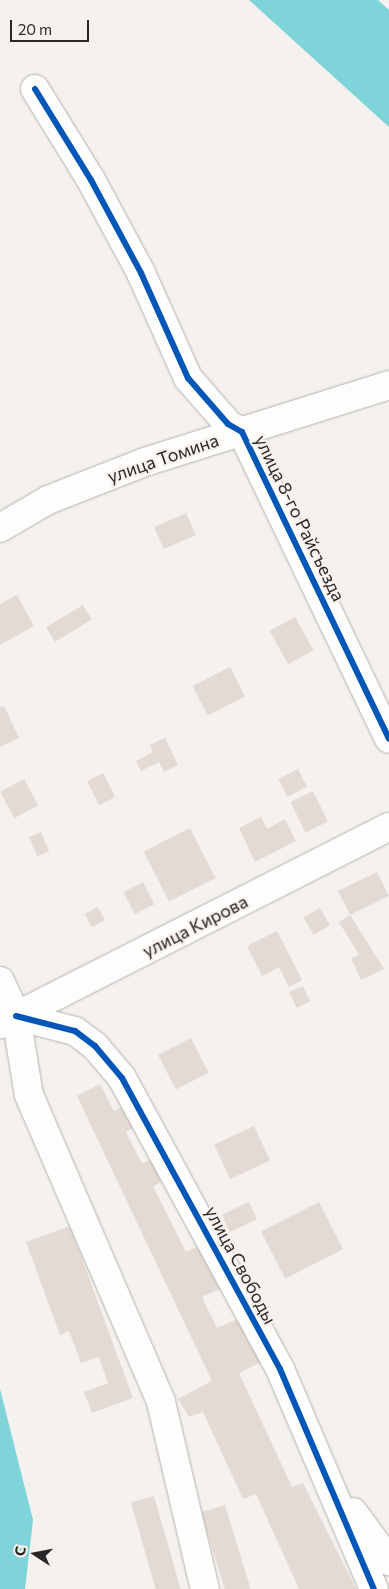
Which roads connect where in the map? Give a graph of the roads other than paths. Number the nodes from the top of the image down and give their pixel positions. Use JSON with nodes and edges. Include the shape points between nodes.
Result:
{"nodes":[{"id":1,"x":35,"y":89,"type":"dead end"},
{"id":2,"x":389,"y":385,"type":"edge"},
{"id":3,"x":242,"y":432,"type":"junction"},
{"id":4,"x":0,"y":528,"type":"edge"},
{"id":5,"x":389,"y":739,"type":"edge"},
{"id":6,"x":389,"y":827,"type":"edge"},
{"id":7,"x":0,"y":981,"type":"edge"},
{"id":8,"x":8,"y":1020,"type":"edge"},
{"id":9,"x":280,"y":1369,"type":"junction"},
{"id":10,"x":389,"y":1561,"type":"edge"},
{"id":11,"x":205,"y":1589,"type":"edge"},
{"id":12,"x":374,"y":1589,"type":"edge"}],
"edges":[{"from":1,"to":3,"type":"street","name":"улица 8-го Райсъезда","via":[[91,180],[141,273],[188,378],[228,424]]},
{"from":2,"to":3,"type":"street","name":"улица Томина","via":[[327,402]]},
{"from":3,"to":4,"type":"street","name":"улица Томина","via":[[145,462],[48,500]]},
{"from":3,"to":5,"type":"street","name":"улица 8-го Райсъезда"},
{"from":6,"to":8,"type":"street","name":"улица Кирова"},
{"from":7,"to":8,"type":"street"},
{"from":8,"to":9,"type":"street","name":"улица Свободы","via":[[75,1031],[95,1046],[122,1078]]},
{"from":8,"to":11,"type":"street","via":[[29,1094],[161,1402]]},
{"from":9,"to":10,"type":"street","via":[[354,1513]]},
{"from":9,"to":12,"type":"street","name":"улица Свободы"}]}
